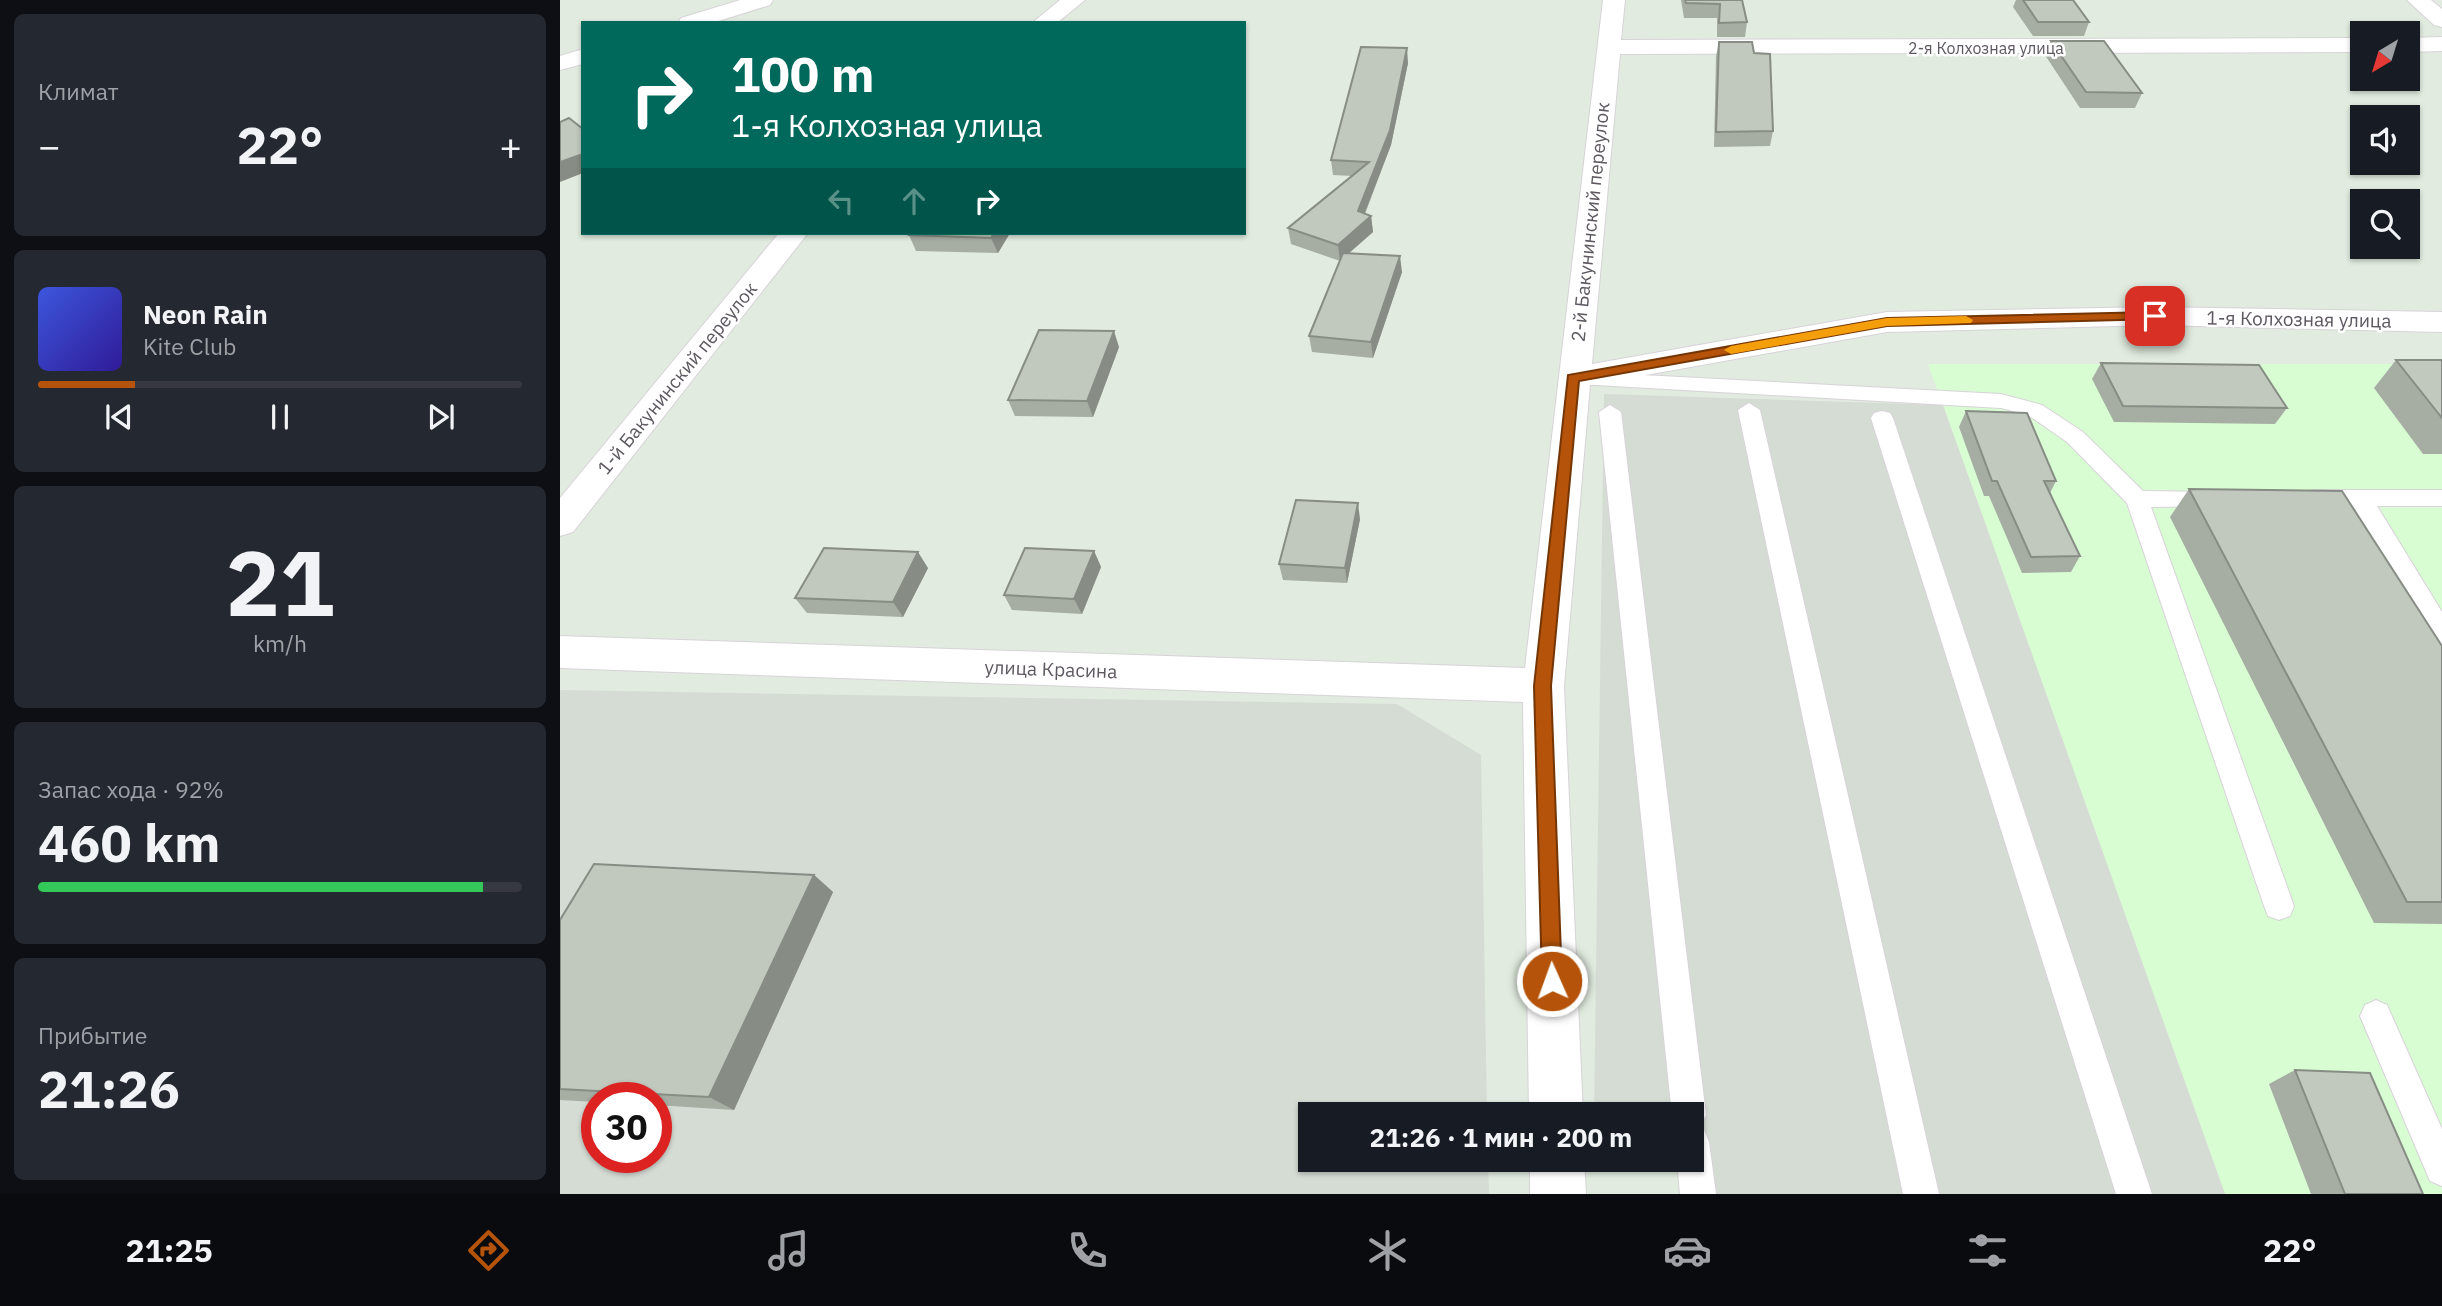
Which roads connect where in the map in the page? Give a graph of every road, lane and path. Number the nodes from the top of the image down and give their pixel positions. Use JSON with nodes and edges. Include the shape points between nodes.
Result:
{"nodes":[{"id":1,"x":762,"y":0,"type":"edge"},
{"id":2,"x":1074,"y":0,"type":"edge"},
{"id":3,"x":1614,"y":0,"type":"edge"},
{"id":4,"x":2418,"y":0,"type":"edge"},
{"id":5,"x":2442,"y":20,"type":"edge"},
{"id":6,"x":695,"y":21,"type":"edge"},
{"id":7,"x":1045,"y":21,"type":"edge"},
{"id":8,"x":2442,"y":44,"type":"edge"},
{"id":9,"x":2350,"y":45,"type":"edge"},
{"id":10,"x":2420,"y":45,"type":"edge"},
{"id":11,"x":1609,"y":47,"type":"junction"},
{"id":12,"x":581,"y":57,"type":"edge"},
{"id":13,"x":560,"y":63,"type":"edge"},
{"id":14,"x":792,"y":235,"type":"edge"},
{"id":15,"x":2442,"y":322,"type":"edge"},
{"id":16,"x":1573,"y":378,"type":"junction"},
{"id":17,"x":1749,"y":410,"type":"dead end"},
{"id":18,"x":1611,"y":412,"type":"dead end"},
{"id":19,"x":1882,"y":418,"type":"dead end"},
{"id":20,"x":2234,"y":498,"type":"edge"},
{"id":21,"x":2290,"y":498,"type":"edge"},
{"id":22,"x":2360,"y":498,"type":"junction"},
{"id":23,"x":2442,"y":498,"type":"edge"},
{"id":24,"x":2137,"y":499,"type":"junction"},
{"id":25,"x":560,"y":523,"type":"edge"},
{"id":26,"x":2442,"y":634,"type":"edge"},
{"id":27,"x":560,"y":652,"type":"edge"},
{"id":28,"x":1543,"y":686,"type":"junction"},
{"id":29,"x":2279,"y":906,"type":"dead end"},
{"id":30,"x":2376,"y":1016,"type":"dead end"},
{"id":31,"x":1556,"y":1102,"type":"edge"},
{"id":32,"x":1688,"y":1102,"type":"edge"},
{"id":33,"x":2442,"y":1169,"type":"edge"},
{"id":34,"x":1557,"y":1172,"type":"edge"},
{"id":35,"x":1695,"y":1172,"type":"edge"},
{"id":36,"x":1558,"y":1194,"type":"edge"},
{"id":37,"x":1698,"y":1194,"type":"edge"},
{"id":38,"x":1921,"y":1194,"type":"edge"},
{"id":39,"x":2134,"y":1194,"type":"edge"}],
"edges":[{"from":1,"to":6,"type":"street"},
{"from":2,"to":7,"type":"street"},
{"from":3,"to":11,"type":"street","name":"2-й Бакунинский переулок"},
{"from":4,"to":5,"type":"street"},
{"from":8,"to":10,"type":"street"},
{"from":9,"to":11,"type":"street","name":"2-я Колхозная улица"},
{"from":11,"to":16,"type":"street","name":"2-й Бакунинский переулок"},
{"from":12,"to":13,"type":"street"},
{"from":14,"to":25,"type":"street","name":"1-й Бакунинский переулок"},
{"from":15,"to":16,"type":"street","name":"1-я Колхозная улица","via":[[2155,316],[1887,322]]},
{"from":16,"to":24,"type":"lane","via":[[2001,401],[2035,410],[2075,437]]},
{"from":16,"to":28,"type":"street","name":"2-й Бакунинский переулок"},
{"from":17,"to":38,"type":"lane"},
{"from":18,"to":32,"type":"lane"},
{"from":19,"to":39,"type":"lane"},
{"from":20,"to":24,"type":"lane"},
{"from":21,"to":22,"type":"lane"},
{"from":22,"to":23,"type":"lane"},
{"from":22,"to":26,"type":"lane"},
{"from":24,"to":29,"type":"lane"},
{"from":27,"to":28,"type":"street","name":"улица Красина"},
{"from":28,"to":31,"type":"street","name":"2-й Бакунинский переулок"},
{"from":30,"to":33,"type":"lane"},
{"from":34,"to":36,"type":"street"},
{"from":35,"to":37,"type":"lane"}]}
